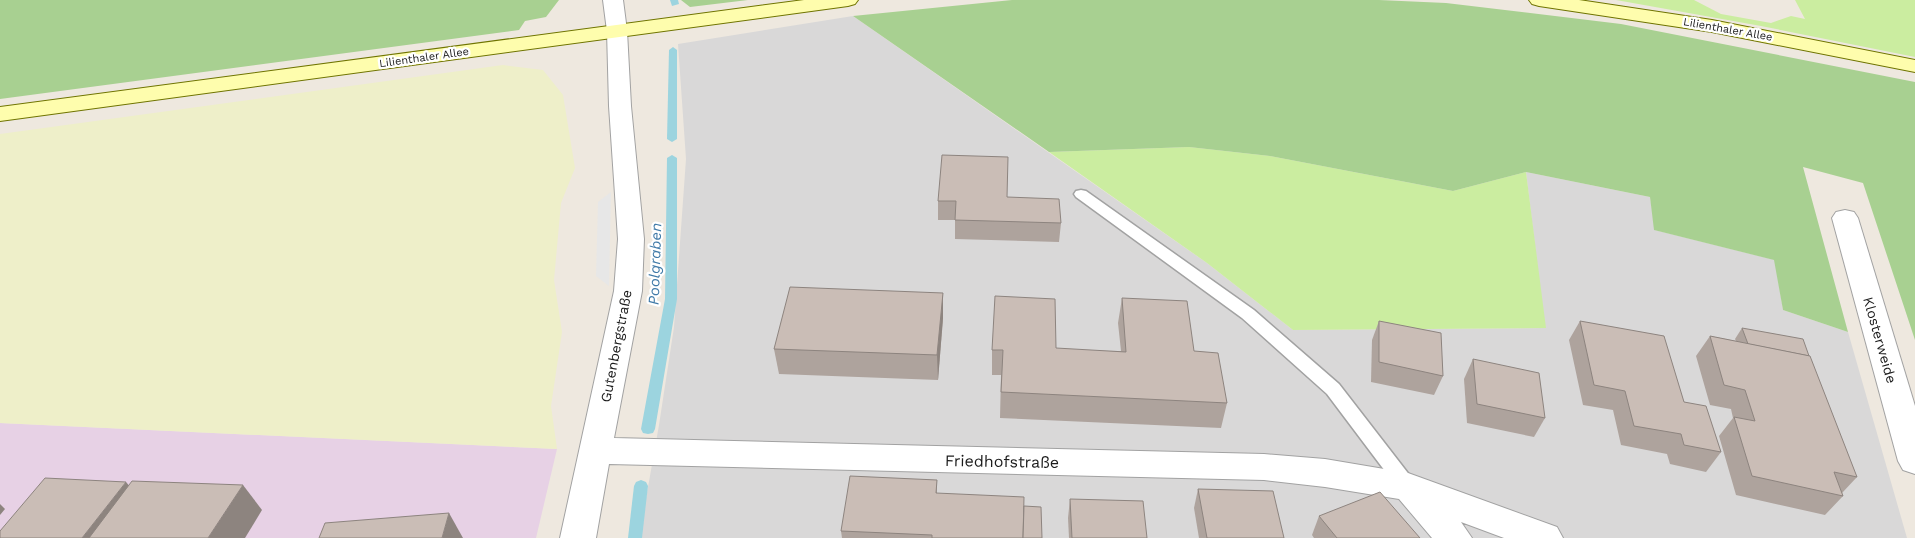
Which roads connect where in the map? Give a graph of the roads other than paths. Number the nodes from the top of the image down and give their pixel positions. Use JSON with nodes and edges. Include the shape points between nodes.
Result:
{"nodes":[{"id":1,"x":613,"y":0,"type":"edge"},
{"id":2,"x":848,"y":0,"type":"edge"},
{"id":3,"x":1539,"y":0,"type":"edge"},
{"id":4,"x":617,"y":31,"type":"junction"},
{"id":5,"x":1915,"y":66,"type":"edge"},
{"id":6,"x":0,"y":114,"type":"edge"},
{"id":7,"x":1081,"y":194,"type":"dead end"},
{"id":8,"x":1845,"y":218,"type":"dead end"},
{"id":9,"x":594,"y":451,"type":"junction"},
{"id":10,"x":1915,"y":461,"type":"edge"},
{"id":11,"x":1408,"y":487,"type":"junction"},
{"id":12,"x":578,"y":538,"type":"edge"},
{"id":13,"x":1454,"y":538,"type":"edge"},
{"id":14,"x":1544,"y":538,"type":"edge"}],
"edges":[{"from":1,"to":4,"type":"street","name":"Gutenbergstraße"},
{"from":2,"to":4,"type":"main road","name":"Lilienthaler Allee"},
{"from":3,"to":5,"type":"main road","name":"Lilienthaler Allee","via":[[1712,26]]},
{"from":4,"to":6,"type":"main road","name":"Lilienthaler Allee"},
{"from":4,"to":9,"type":"street","name":"Gutenbergstraße","via":[[630,239],[628,291]]},
{"from":7,"to":11,"type":"lane","via":[[1248,314],[1333,389]]},
{"from":8,"to":10,"type":"street","name":"Klosterweide"},
{"from":9,"to":11,"type":"street","name":"Friedhofstraße","via":[[1264,467]]},
{"from":9,"to":12,"type":"street","name":"Gutenbergstraße"},
{"from":11,"to":13,"type":"street"},
{"from":11,"to":14,"type":"street","name":"Friedhofstraße"}]}
